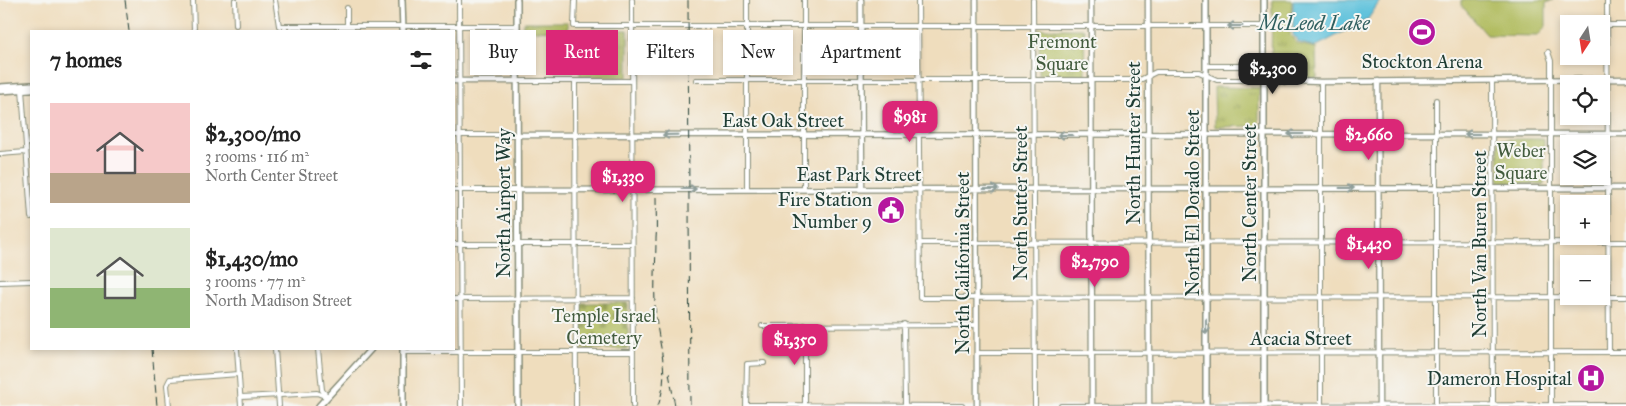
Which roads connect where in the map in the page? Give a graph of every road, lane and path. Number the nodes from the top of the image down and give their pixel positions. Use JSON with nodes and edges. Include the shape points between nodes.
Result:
{"nodes":[{"id":1,"x":193,"y":0,"type":"edge"},
{"id":2,"x":235,"y":0,"type":"edge"},
{"id":3,"x":275,"y":0,"type":"edge"},
{"id":4,"x":402,"y":0,"type":"edge"},
{"id":5,"x":459,"y":0,"type":"edge"},
{"id":6,"x":517,"y":0,"type":"edge"},
{"id":7,"x":575,"y":0,"type":"edge"},
{"id":8,"x":632,"y":0,"type":"edge"},
{"id":9,"x":746,"y":0,"type":"edge"},
{"id":10,"x":804,"y":0,"type":"edge"},
{"id":11,"x":861,"y":0,"type":"edge"},
{"id":12,"x":918,"y":0,"type":"edge"},
{"id":13,"x":976,"y":0,"type":"edge"},
{"id":14,"x":1033,"y":0,"type":"edge"},
{"id":15,"x":1091,"y":0,"type":"edge"},
{"id":16,"x":1148,"y":0,"type":"edge"},
{"id":17,"x":1206,"y":0,"type":"edge"},
{"id":18,"x":1264,"y":0,"type":"edge"},
{"id":19,"x":1607,"y":0,"type":"edge"},
{"id":20,"x":347,"y":8,"type":"dead end"},
{"id":21,"x":1608,"y":15,"type":"edge"},
{"id":22,"x":236,"y":25,"type":"dead end"},
{"id":23,"x":1626,"y":25,"type":"edge"},
{"id":24,"x":347,"y":26,"type":"junction"},
{"id":25,"x":460,"y":26,"type":"junction"},
{"id":26,"x":517,"y":26,"type":"junction"},
{"id":27,"x":632,"y":26,"type":"junction"},
{"id":28,"x":746,"y":26,"type":"junction"},
{"id":29,"x":804,"y":26,"type":"junction"},
{"id":30,"x":861,"y":26,"type":"junction"},
{"id":31,"x":918,"y":26,"type":"junction"},
{"id":32,"x":976,"y":26,"type":"junction"},
{"id":33,"x":1033,"y":26,"type":"junction"},
{"id":34,"x":1091,"y":26,"type":"junction"},
{"id":35,"x":1148,"y":26,"type":"junction"},
{"id":36,"x":1206,"y":26,"type":"junction"},
{"id":37,"x":1264,"y":26,"type":"junction"},
{"id":38,"x":1610,"y":26,"type":"edge"},
{"id":39,"x":403,"y":29,"type":"edge"},
{"id":40,"x":194,"y":30,"type":"edge"},
{"id":41,"x":1548,"y":52,"type":"dead end"},
{"id":42,"x":1264,"y":58,"type":"junction"},
{"id":43,"x":1207,"y":66,"type":"junction"},
{"id":44,"x":1264,"y":66,"type":"junction"},
{"id":45,"x":1148,"y":76,"type":"junction"},
{"id":46,"x":1207,"y":76,"type":"junction"},
{"id":47,"x":1626,"y":79,"type":"edge"},
{"id":48,"x":696,"y":80,"type":"dead end"},
{"id":49,"x":804,"y":80,"type":"junction"},
{"id":50,"x":861,"y":80,"type":"junction"},
{"id":51,"x":919,"y":80,"type":"junction"},
{"id":52,"x":976,"y":80,"type":"junction"},
{"id":53,"x":1034,"y":80,"type":"junction"},
{"id":54,"x":1091,"y":80,"type":"junction"},
{"id":55,"x":1264,"y":80,"type":"junction"},
{"id":56,"x":1551,"y":80,"type":"junction"},
{"id":57,"x":1560,"y":80,"type":"edge"},
{"id":58,"x":1610,"y":80,"type":"edge"},
{"id":59,"x":457,"y":81,"type":"edge"},
{"id":60,"x":517,"y":81,"type":"junction"},
{"id":61,"x":575,"y":81,"type":"junction"},
{"id":62,"x":632,"y":81,"type":"junction"},
{"id":63,"x":747,"y":81,"type":"junction"},
{"id":64,"x":1284,"y":81,"type":"junction"},
{"id":65,"x":1492,"y":81,"type":"junction"},
{"id":66,"x":1321,"y":82,"type":"junction"},
{"id":67,"x":1378,"y":82,"type":"junction"},
{"id":68,"x":30,"y":87,"type":"edge"},
{"id":69,"x":30,"y":87,"type":"edge"},
{"id":70,"x":0,"y":89,"type":"edge"},
{"id":71,"x":22,"y":89,"type":"junction"},
{"id":72,"x":1436,"y":100,"type":"dead end"},
{"id":73,"x":1608,"y":125,"type":"edge"},
{"id":74,"x":1033,"y":134,"type":"junction"},
{"id":75,"x":1091,"y":134,"type":"junction"},
{"id":76,"x":1148,"y":134,"type":"junction"},
{"id":77,"x":1207,"y":134,"type":"junction"},
{"id":78,"x":1320,"y":134,"type":"junction"},
{"id":79,"x":1436,"y":134,"type":"junction"},
{"id":80,"x":1493,"y":134,"type":"junction"},
{"id":81,"x":1551,"y":134,"type":"junction"},
{"id":82,"x":1608,"y":134,"type":"junction"},
{"id":83,"x":1626,"y":134,"type":"edge"},
{"id":84,"x":455,"y":135,"type":"edge"},
{"id":85,"x":460,"y":135,"type":"junction"},
{"id":86,"x":517,"y":135,"type":"junction"},
{"id":87,"x":747,"y":135,"type":"junction"},
{"id":88,"x":804,"y":135,"type":"junction"},
{"id":89,"x":862,"y":135,"type":"junction"},
{"id":90,"x":919,"y":135,"type":"junction"},
{"id":91,"x":976,"y":135,"type":"junction"},
{"id":92,"x":1263,"y":135,"type":"junction"},
{"id":93,"x":1379,"y":135,"type":"junction"},
{"id":94,"x":575,"y":136,"type":"junction"},
{"id":95,"x":632,"y":136,"type":"junction"},
{"id":96,"x":26,"y":152,"type":"junction"},
{"id":97,"x":0,"y":154,"type":"edge"},
{"id":98,"x":1264,"y":188,"type":"junction"},
{"id":99,"x":1321,"y":188,"type":"junction"},
{"id":100,"x":1378,"y":188,"type":"junction"},
{"id":101,"x":1436,"y":188,"type":"junction"},
{"id":102,"x":1493,"y":188,"type":"junction"},
{"id":103,"x":1550,"y":188,"type":"junction"},
{"id":104,"x":1608,"y":188,"type":"junction"},
{"id":105,"x":1626,"y":188,"type":"edge"},
{"id":106,"x":747,"y":189,"type":"junction"},
{"id":107,"x":804,"y":189,"type":"junction"},
{"id":108,"x":862,"y":189,"type":"junction"},
{"id":109,"x":919,"y":189,"type":"junction"},
{"id":110,"x":976,"y":189,"type":"junction"},
{"id":111,"x":1034,"y":189,"type":"junction"},
{"id":112,"x":1091,"y":189,"type":"junction"},
{"id":113,"x":1148,"y":189,"type":"junction"},
{"id":114,"x":1206,"y":189,"type":"junction"},
{"id":115,"x":455,"y":190,"type":"edge"},
{"id":116,"x":460,"y":190,"type":"junction"},
{"id":117,"x":518,"y":190,"type":"junction"},
{"id":118,"x":575,"y":190,"type":"junction"},
{"id":119,"x":632,"y":190,"type":"junction"},
{"id":120,"x":1608,"y":195,"type":"edge"},
{"id":121,"x":30,"y":204,"type":"edge"},
{"id":122,"x":1493,"y":242,"type":"junction"},
{"id":123,"x":1550,"y":242,"type":"junction"},
{"id":124,"x":1560,"y":242,"type":"edge"},
{"id":125,"x":1610,"y":242,"type":"edge"},
{"id":126,"x":1626,"y":242,"type":"edge"},
{"id":127,"x":919,"y":243,"type":"junction"},
{"id":128,"x":976,"y":243,"type":"junction"},
{"id":129,"x":1034,"y":243,"type":"junction"},
{"id":130,"x":1091,"y":243,"type":"junction"},
{"id":131,"x":1149,"y":243,"type":"junction"},
{"id":132,"x":1206,"y":243,"type":"junction"},
{"id":133,"x":1263,"y":243,"type":"junction"},
{"id":134,"x":1321,"y":243,"type":"junction"},
{"id":135,"x":1378,"y":243,"type":"junction"},
{"id":136,"x":1436,"y":243,"type":"junction"},
{"id":137,"x":455,"y":244,"type":"edge"},
{"id":138,"x":460,"y":244,"type":"junction"},
{"id":139,"x":518,"y":244,"type":"junction"},
{"id":140,"x":575,"y":244,"type":"junction"},
{"id":141,"x":632,"y":244,"type":"junction"},
{"id":142,"x":30,"y":281,"type":"edge"},
{"id":143,"x":0,"y":282,"type":"edge"},
{"id":144,"x":1206,"y":297,"type":"junction"},
{"id":145,"x":1321,"y":297,"type":"junction"},
{"id":146,"x":1378,"y":297,"type":"junction"},
{"id":147,"x":1436,"y":297,"type":"junction"},
{"id":148,"x":1493,"y":297,"type":"junction"},
{"id":149,"x":1550,"y":297,"type":"junction"},
{"id":150,"x":1560,"y":297,"type":"edge"},
{"id":151,"x":1610,"y":297,"type":"edge"},
{"id":152,"x":1626,"y":297,"type":"edge"},
{"id":153,"x":455,"y":298,"type":"edge"},
{"id":154,"x":460,"y":298,"type":"junction"},
{"id":155,"x":575,"y":298,"type":"junction"},
{"id":156,"x":633,"y":298,"type":"junction"},
{"id":157,"x":977,"y":298,"type":"junction"},
{"id":158,"x":1034,"y":298,"type":"junction"},
{"id":159,"x":1091,"y":298,"type":"junction"},
{"id":160,"x":1149,"y":298,"type":"junction"},
{"id":161,"x":1264,"y":298,"type":"junction"},
{"id":162,"x":518,"y":299,"type":"junction"},
{"id":163,"x":1608,"y":305,"type":"edge"},
{"id":164,"x":904,"y":324,"type":"junction"},
{"id":165,"x":977,"y":324,"type":"junction"},
{"id":166,"x":805,"y":325,"type":"junction"},
{"id":167,"x":762,"y":326,"type":"dead end"},
{"id":168,"x":237,"y":350,"type":"edge"},
{"id":169,"x":275,"y":350,"type":"edge"},
{"id":170,"x":318,"y":350,"type":"edge"},
{"id":171,"x":370,"y":350,"type":"edge"},
{"id":172,"x":403,"y":351,"type":"edge"},
{"id":173,"x":1551,"y":351,"type":"junction"},
{"id":174,"x":461,"y":352,"type":"junction"},
{"id":175,"x":518,"y":352,"type":"junction"},
{"id":176,"x":575,"y":352,"type":"junction"},
{"id":177,"x":633,"y":352,"type":"junction"},
{"id":178,"x":977,"y":352,"type":"junction"},
{"id":179,"x":1034,"y":352,"type":"junction"},
{"id":180,"x":1092,"y":352,"type":"junction"},
{"id":181,"x":1149,"y":352,"type":"junction"},
{"id":182,"x":1206,"y":352,"type":"junction"},
{"id":183,"x":1264,"y":352,"type":"junction"},
{"id":184,"x":1321,"y":352,"type":"junction"},
{"id":185,"x":1378,"y":352,"type":"junction"},
{"id":186,"x":1436,"y":352,"type":"junction"},
{"id":187,"x":1493,"y":352,"type":"junction"},
{"id":188,"x":1609,"y":352,"type":"junction"},
{"id":189,"x":1626,"y":352,"type":"edge"},
{"id":190,"x":764,"y":363,"type":"dead end"},
{"id":191,"x":239,"y":374,"type":"junction"},
{"id":192,"x":278,"y":395,"type":"junction"},
{"id":193,"x":327,"y":397,"type":"junction"},
{"id":194,"x":240,"y":398,"type":"junction"},
{"id":195,"x":746,"y":405,"type":"edge"},
{"id":196,"x":805,"y":405,"type":"edge"},
{"id":197,"x":905,"y":405,"type":"edge"},
{"id":198,"x":1626,"y":405,"type":"edge"},
{"id":199,"x":169,"y":406,"type":"edge"},
{"id":200,"x":241,"y":406,"type":"edge"},
{"id":201,"x":279,"y":406,"type":"edge"},
{"id":202,"x":319,"y":406,"type":"edge"},
{"id":203,"x":403,"y":406,"type":"edge"},
{"id":204,"x":461,"y":406,"type":"edge"},
{"id":205,"x":518,"y":406,"type":"edge"},
{"id":206,"x":576,"y":406,"type":"edge"},
{"id":207,"x":633,"y":406,"type":"edge"},
{"id":208,"x":962,"y":406,"type":"edge"},
{"id":209,"x":977,"y":406,"type":"edge"},
{"id":210,"x":1034,"y":406,"type":"edge"},
{"id":211,"x":1061,"y":406,"type":"edge"},
{"id":212,"x":1092,"y":406,"type":"edge"},
{"id":213,"x":1149,"y":406,"type":"edge"},
{"id":214,"x":1206,"y":406,"type":"edge"},
{"id":215,"x":1264,"y":406,"type":"edge"},
{"id":216,"x":1321,"y":406,"type":"edge"},
{"id":217,"x":1379,"y":406,"type":"edge"},
{"id":218,"x":1436,"y":406,"type":"edge"},
{"id":219,"x":1493,"y":406,"type":"edge"},
{"id":220,"x":1551,"y":406,"type":"edge"},
{"id":221,"x":1608,"y":406,"type":"edge"}],
"edges":[{"from":1,"to":40,"type":"street"},
{"from":2,"to":22,"type":"street"},
{"from":3,"to":24,"type":"street","via":[[279,26]]},
{"from":4,"to":39,"type":"main road"},
{"from":5,"to":25,"type":"street"},
{"from":6,"to":26,"type":"main road","name":"North Airport Way"},
{"from":7,"to":27,"type":"street","via":[[574,26]]},
{"from":8,"to":27,"type":"street"},
{"from":9,"to":28,"type":"street"},
{"from":10,"to":29,"type":"street"},
{"from":11,"to":30,"type":"street"},
{"from":12,"to":31,"type":"street"},
{"from":13,"to":32,"type":"street","name":"North California Street"},
{"from":14,"to":33,"type":"street","name":"North Sutter Street"},
{"from":15,"to":34,"type":"street"},
{"from":16,"to":35,"type":"street","name":"North Hunter Street"},
{"from":17,"to":36,"type":"main road","name":"North El Dorado Street"},
{"from":18,"to":37,"type":"main road","name":"North Center Street"},
{"from":19,"to":21,"type":"street"},
{"from":20,"to":24,"type":"street"},
{"from":23,"to":38,"type":"street"},
{"from":24,"to":39,"type":"street"},
{"from":25,"to":26,"type":"street"},
{"from":25,"to":39,"type":"street"},
{"from":25,"to":59,"type":"street"},
{"from":26,"to":60,"type":"main road","name":"North Airport Way"},
{"from":27,"to":28,"type":"street"},
{"from":27,"to":62,"type":"street"},
{"from":28,"to":29,"type":"street"},
{"from":28,"to":63,"type":"street"},
{"from":29,"to":30,"type":"street"},
{"from":29,"to":49,"type":"street"},
{"from":30,"to":31,"type":"street"},
{"from":30,"to":50,"type":"street"},
{"from":31,"to":32,"type":"street"},
{"from":31,"to":51,"type":"street"},
{"from":32,"to":33,"type":"street"},
{"from":32,"to":52,"type":"street","name":"North California Street"},
{"from":33,"to":34,"type":"street"},
{"from":33,"to":53,"type":"street","name":"North Sutter Street"},
{"from":34,"to":35,"type":"street"},
{"from":34,"to":54,"type":"street"},
{"from":35,"to":36,"type":"street"},
{"from":35,"to":45,"type":"street","name":"North Hunter Street"},
{"from":37,"to":36,"type":"street","one_way":true},
{"from":36,"to":43,"type":"main road","name":"North El Dorado Street"},
{"from":37,"to":42,"type":"main road","name":"North Center Street"},
{"from":41,"to":56,"type":"street"},
{"from":42,"to":44,"type":"main road","name":"North Center Street"},
{"from":42,"to":64,"type":"main road","via":[[1272,74]]},
{"from":43,"to":44,"type":"street"},
{"from":43,"to":46,"type":"main road","name":"North El Dorado Street"},
{"from":44,"to":55,"type":"main road","name":"North Center Street"},
{"from":45,"to":46,"type":"street","via":[[1156,72],[1200,72]]},
{"from":45,"to":54,"type":"street","via":[[1140,80]]},
{"from":45,"to":76,"type":"street","name":"North Hunter Street"},
{"from":46,"to":55,"type":"street","via":[[1217,80]]},
{"from":46,"to":77,"type":"main road","name":"North El Dorado Street"},
{"from":47,"to":58,"type":"street"},
{"from":48,"to":63,"type":"street"},
{"from":49,"to":50,"type":"street"},
{"from":49,"to":63,"type":"street"},
{"from":49,"to":88,"type":"street"},
{"from":50,"to":51,"type":"street"},
{"from":50,"to":89,"type":"street"},
{"from":51,"to":52,"type":"street"},
{"from":51,"to":90,"type":"street"},
{"from":52,"to":53,"type":"street"},
{"from":52,"to":91,"type":"street","name":"North California Street"},
{"from":53,"to":54,"type":"street"},
{"from":53,"to":74,"type":"street","name":"North Sutter Street"},
{"from":54,"to":75,"type":"street"},
{"from":55,"to":64,"type":"street"},
{"from":55,"to":92,"type":"main road","name":"North Center Street"},
{"from":56,"to":57,"type":"street"},
{"from":56,"to":65,"type":"street"},
{"from":56,"to":81,"type":"street"},
{"from":59,"to":60,"type":"street"},
{"from":59,"to":85,"type":"street"},
{"from":60,"to":61,"type":"street"},
{"from":60,"to":86,"type":"main road","name":"North Airport Way"},
{"from":61,"to":62,"type":"street"},
{"from":61,"to":94,"type":"street"},
{"from":62,"to":95,"type":"street"},
{"from":63,"to":87,"type":"street"},
{"from":64,"to":66,"type":"street"},
{"from":65,"to":67,"type":"street"},
{"from":65,"to":80,"type":"street","name":"North Van Buren Street"},
{"from":66,"to":67,"type":"street"},
{"from":66,"to":78,"type":"street"},
{"from":67,"to":93,"type":"street"},
{"from":68,"to":70,"type":"main road"},
{"from":69,"to":71,"type":"main road"},
{"from":70,"to":71,"type":"main road"},
{"from":71,"to":96,"type":"street"},
{"from":72,"to":79,"type":"street"},
{"from":73,"to":82,"type":"street"},
{"from":75,"to":74,"type":"street","name":"East Oak Street","one_way":true},
{"from":74,"to":91,"type":"street","name":"East Oak Street"},
{"from":74,"to":111,"type":"street","name":"North Sutter Street"},
{"from":75,"to":76,"type":"street","name":"East Oak Street"},
{"from":75,"to":112,"type":"street"},
{"from":76,"to":77,"type":"street","name":"East Oak Street"},
{"from":76,"to":113,"type":"street","name":"North Hunter Street"},
{"from":77,"to":92,"type":"street","name":"East Oak Street"},
{"from":77,"to":114,"type":"main road","name":"North El Dorado Street"},
{"from":78,"to":92,"type":"street","name":"East Oak Street","one_way":true},
{"from":78,"to":93,"type":"street","name":"East Oak Street"},
{"from":78,"to":99,"type":"street"},
{"from":80,"to":79,"type":"street","name":"East Oak Street","one_way":true},
{"from":79,"to":93,"type":"street","name":"East Oak Street"},
{"from":79,"to":101,"type":"street"},
{"from":80,"to":81,"type":"street","name":"East Oak Street"},
{"from":80,"to":102,"type":"street","name":"North Van Buren Street"},
{"from":81,"to":82,"type":"street","name":"East Oak Street"},
{"from":81,"to":103,"type":"street"},
{"from":82,"to":83,"type":"street","name":"East Oak Street"},
{"from":82,"to":104,"type":"street"},
{"from":84,"to":85,"type":"street","name":"East Oak Street"},
{"from":85,"to":86,"type":"street","name":"East Oak Street"},
{"from":85,"to":116,"type":"street"},
{"from":86,"to":94,"type":"street","name":"East Oak Street"},
{"from":86,"to":117,"type":"main road","name":"North Airport Way"},
{"from":87,"to":88,"type":"street","name":"East Oak Street"},
{"from":87,"to":95,"type":"street","name":"East Oak Street","one_way":true},
{"from":87,"to":106,"type":"street"},
{"from":88,"to":89,"type":"street","name":"East Oak Street"},
{"from":88,"to":107,"type":"street"},
{"from":89,"to":90,"type":"street","name":"East Oak Street"},
{"from":89,"to":108,"type":"street"},
{"from":90,"to":91,"type":"street","name":"East Oak Street"},
{"from":90,"to":109,"type":"street"},
{"from":91,"to":110,"type":"street","name":"North California Street"},
{"from":92,"to":98,"type":"main road","name":"North Center Street"},
{"from":93,"to":100,"type":"street"},
{"from":94,"to":95,"type":"street","name":"East Oak Street"},
{"from":94,"to":118,"type":"street"},
{"from":95,"to":119,"type":"street"},
{"from":96,"to":97,"type":"street"},
{"from":96,"to":121,"type":"street"},
{"from":98,"to":99,"type":"street","name":"East Park Street"},
{"from":98,"to":114,"type":"street","name":"East Park Street"},
{"from":98,"to":133,"type":"main road","name":"North Center Street"},
{"from":99,"to":100,"type":"street","name":"East Park Street","one_way":true},
{"from":99,"to":134,"type":"street"},
{"from":100,"to":101,"type":"street","name":"East Park Street"},
{"from":100,"to":135,"type":"street"},
{"from":101,"to":102,"type":"street","name":"East Park Street"},
{"from":101,"to":136,"type":"street"},
{"from":102,"to":103,"type":"street","name":"East Park Street"},
{"from":102,"to":122,"type":"street","name":"North Van Buren Street"},
{"from":103,"to":104,"type":"street","name":"East Park Street"},
{"from":103,"to":123,"type":"street"},
{"from":104,"to":105,"type":"street","name":"East Park Street"},
{"from":104,"to":120,"type":"street"},
{"from":106,"to":107,"type":"street","name":"East Park Street"},
{"from":119,"to":106,"type":"street","name":"East Park Street","one_way":true},
{"from":107,"to":108,"type":"street","name":"East Park Street"},
{"from":108,"to":109,"type":"street","name":"East Park Street"},
{"from":109,"to":110,"type":"street","name":"East Park Street"},
{"from":109,"to":127,"type":"street"},
{"from":110,"to":111,"type":"street","name":"East Park Street","one_way":true},
{"from":110,"to":128,"type":"street","name":"North California Street"},
{"from":111,"to":112,"type":"street","name":"East Park Street"},
{"from":111,"to":129,"type":"street","name":"North Sutter Street"},
{"from":112,"to":113,"type":"street","name":"East Park Street"},
{"from":112,"to":130,"type":"street"},
{"from":113,"to":114,"type":"street","name":"East Park Street"},
{"from":113,"to":131,"type":"street","name":"North Hunter Street"},
{"from":114,"to":132,"type":"main road","name":"North El Dorado Street"},
{"from":115,"to":116,"type":"street","name":"East Park Street"},
{"from":116,"to":117,"type":"street","name":"East Park Street"},
{"from":116,"to":138,"type":"street"},
{"from":117,"to":118,"type":"street","name":"East Park Street"},
{"from":117,"to":139,"type":"main road","name":"North Airport Way"},
{"from":118,"to":119,"type":"street","name":"East Park Street"},
{"from":118,"to":140,"type":"street"},
{"from":119,"to":141,"type":"street"},
{"from":122,"to":123,"type":"street"},
{"from":122,"to":136,"type":"street"},
{"from":122,"to":148,"type":"street","name":"North Van Buren Street"},
{"from":123,"to":124,"type":"street"},
{"from":123,"to":149,"type":"street"},
{"from":125,"to":126,"type":"street"},
{"from":127,"to":128,"type":"street"},
{"from":127,"to":157,"type":"street","via":[[920,298]]},
{"from":128,"to":129,"type":"street"},
{"from":128,"to":157,"type":"street","name":"North California Street"},
{"from":129,"to":130,"type":"street"},
{"from":129,"to":158,"type":"street","name":"North Sutter Street"},
{"from":130,"to":131,"type":"street"},
{"from":130,"to":159,"type":"street"},
{"from":131,"to":132,"type":"street"},
{"from":131,"to":160,"type":"street","name":"North Hunter Street"},
{"from":132,"to":133,"type":"street"},
{"from":132,"to":144,"type":"main road","name":"North El Dorado Street"},
{"from":133,"to":134,"type":"street"},
{"from":133,"to":161,"type":"main road","name":"North Center Street"},
{"from":134,"to":135,"type":"street"},
{"from":134,"to":145,"type":"street"},
{"from":135,"to":136,"type":"street"},
{"from":135,"to":146,"type":"street"},
{"from":136,"to":147,"type":"street"},
{"from":137,"to":138,"type":"street"},
{"from":138,"to":139,"type":"street"},
{"from":138,"to":154,"type":"street"},
{"from":139,"to":140,"type":"street"},
{"from":139,"to":162,"type":"main road","name":"North Airport Way"},
{"from":140,"to":141,"type":"street"},
{"from":140,"to":155,"type":"street"},
{"from":141,"to":156,"type":"street"},
{"from":142,"to":143,"type":"street"},
{"from":144,"to":160,"type":"street"},
{"from":144,"to":161,"type":"street"},
{"from":144,"to":182,"type":"main road","name":"North El Dorado Street","one_way":true},
{"from":145,"to":146,"type":"street"},
{"from":145,"to":161,"type":"street"},
{"from":145,"to":184,"type":"street"},
{"from":146,"to":147,"type":"street"},
{"from":146,"to":185,"type":"street"},
{"from":147,"to":148,"type":"street"},
{"from":147,"to":186,"type":"street"},
{"from":148,"to":149,"type":"street"},
{"from":148,"to":187,"type":"street","name":"North Van Buren Street"},
{"from":149,"to":150,"type":"street"},
{"from":149,"to":173,"type":"street"},
{"from":151,"to":152,"type":"street"},
{"from":153,"to":154,"type":"street"},
{"from":154,"to":162,"type":"street"},
{"from":154,"to":174,"type":"street"},
{"from":155,"to":156,"type":"street"},
{"from":155,"to":162,"type":"street"},
{"from":155,"to":176,"type":"street"},
{"from":156,"to":177,"type":"street"},
{"from":157,"to":158,"type":"street"},
{"from":157,"to":165,"type":"street","name":"North California Street"},
{"from":158,"to":159,"type":"street"},
{"from":158,"to":179,"type":"street","name":"North Sutter Street"},
{"from":159,"to":160,"type":"street"},
{"from":159,"to":180,"type":"street"},
{"from":160,"to":181,"type":"street","name":"North Hunter Street"},
{"from":161,"to":183,"type":"main road","name":"North Center Street"},
{"from":162,"to":175,"type":"main road","name":"North Airport Way"},
{"from":163,"to":188,"type":"street"},
{"from":164,"to":165,"type":"street"},
{"from":164,"to":166,"type":"street"},
{"from":164,"to":197,"type":"street"},
{"from":165,"to":178,"type":"street","name":"North California Street"},
{"from":166,"to":167,"type":"street"},
{"from":166,"to":196,"type":"street"},
{"from":168,"to":191,"type":"street"},
{"from":169,"to":192,"type":"street"},
{"from":170,"to":193,"type":"street","via":[[322,390]]},
{"from":171,"to":193,"type":"main road"},
{"from":172,"to":174,"type":"street"},
{"from":172,"to":203,"type":"main road"},
{"from":173,"to":187,"type":"street","name":"Acacia Street"},
{"from":173,"to":188,"type":"street","name":"Acacia Street"},
{"from":173,"to":220,"type":"street"},
{"from":174,"to":175,"type":"street"},
{"from":174,"to":204,"type":"street"},
{"from":175,"to":176,"type":"street"},
{"from":175,"to":205,"type":"main road","name":"North Airport Way"},
{"from":176,"to":177,"type":"street"},
{"from":176,"to":206,"type":"street"},
{"from":177,"to":207,"type":"street"},
{"from":178,"to":179,"type":"street","name":"Acacia Street"},
{"from":178,"to":209,"type":"street","name":"North California Street"},
{"from":179,"to":180,"type":"street","name":"Acacia Street"},
{"from":179,"to":210,"type":"street","name":"North Sutter Street"},
{"from":180,"to":181,"type":"street","name":"Acacia Street"},
{"from":180,"to":212,"type":"street"},
{"from":181,"to":182,"type":"street","name":"Acacia Street"},
{"from":181,"to":213,"type":"street","name":"North Hunter Street"},
{"from":182,"to":183,"type":"street","name":"Acacia Street"},
{"from":182,"to":214,"type":"main road","name":"North El Dorado Street"},
{"from":183,"to":184,"type":"street","name":"Acacia Street"},
{"from":183,"to":215,"type":"main road","name":"North Center Street"},
{"from":184,"to":185,"type":"street","name":"Acacia Street"},
{"from":184,"to":216,"type":"street"},
{"from":185,"to":186,"type":"street","name":"Acacia Street"},
{"from":185,"to":217,"type":"street"},
{"from":186,"to":187,"type":"street","name":"Acacia Street"},
{"from":186,"to":218,"type":"street"},
{"from":187,"to":219,"type":"street","name":"North Van Buren Street"},
{"from":188,"to":189,"type":"street","name":"Acacia Street"},
{"from":190,"to":195,"type":"street","via":[[747,364]]},
{"from":191,"to":194,"type":"street"},
{"from":191,"to":199,"type":"street","via":[[171,379],[168,381]]},
{"from":192,"to":193,"type":"street","via":[[317,393]]},
{"from":192,"to":194,"type":"street"},
{"from":192,"to":201,"type":"street"},
{"from":193,"to":202,"type":"main road"},
{"from":194,"to":200,"type":"street"},
{"from":195,"to":196,"type":"street"},
{"from":196,"to":197,"type":"street"},
{"from":197,"to":208,"type":"street"},
{"from":198,"to":221,"type":"street"},
{"from":211,"to":212,"type":"street"},
{"from":212,"to":213,"type":"street"},
{"from":213,"to":214,"type":"street"},
{"from":214,"to":215,"type":"street"},
{"from":215,"to":216,"type":"street"},
{"from":216,"to":217,"type":"street"},
{"from":217,"to":218,"type":"street"},
{"from":218,"to":219,"type":"street"},
{"from":219,"to":220,"type":"street"},
{"from":220,"to":221,"type":"street"}]}
